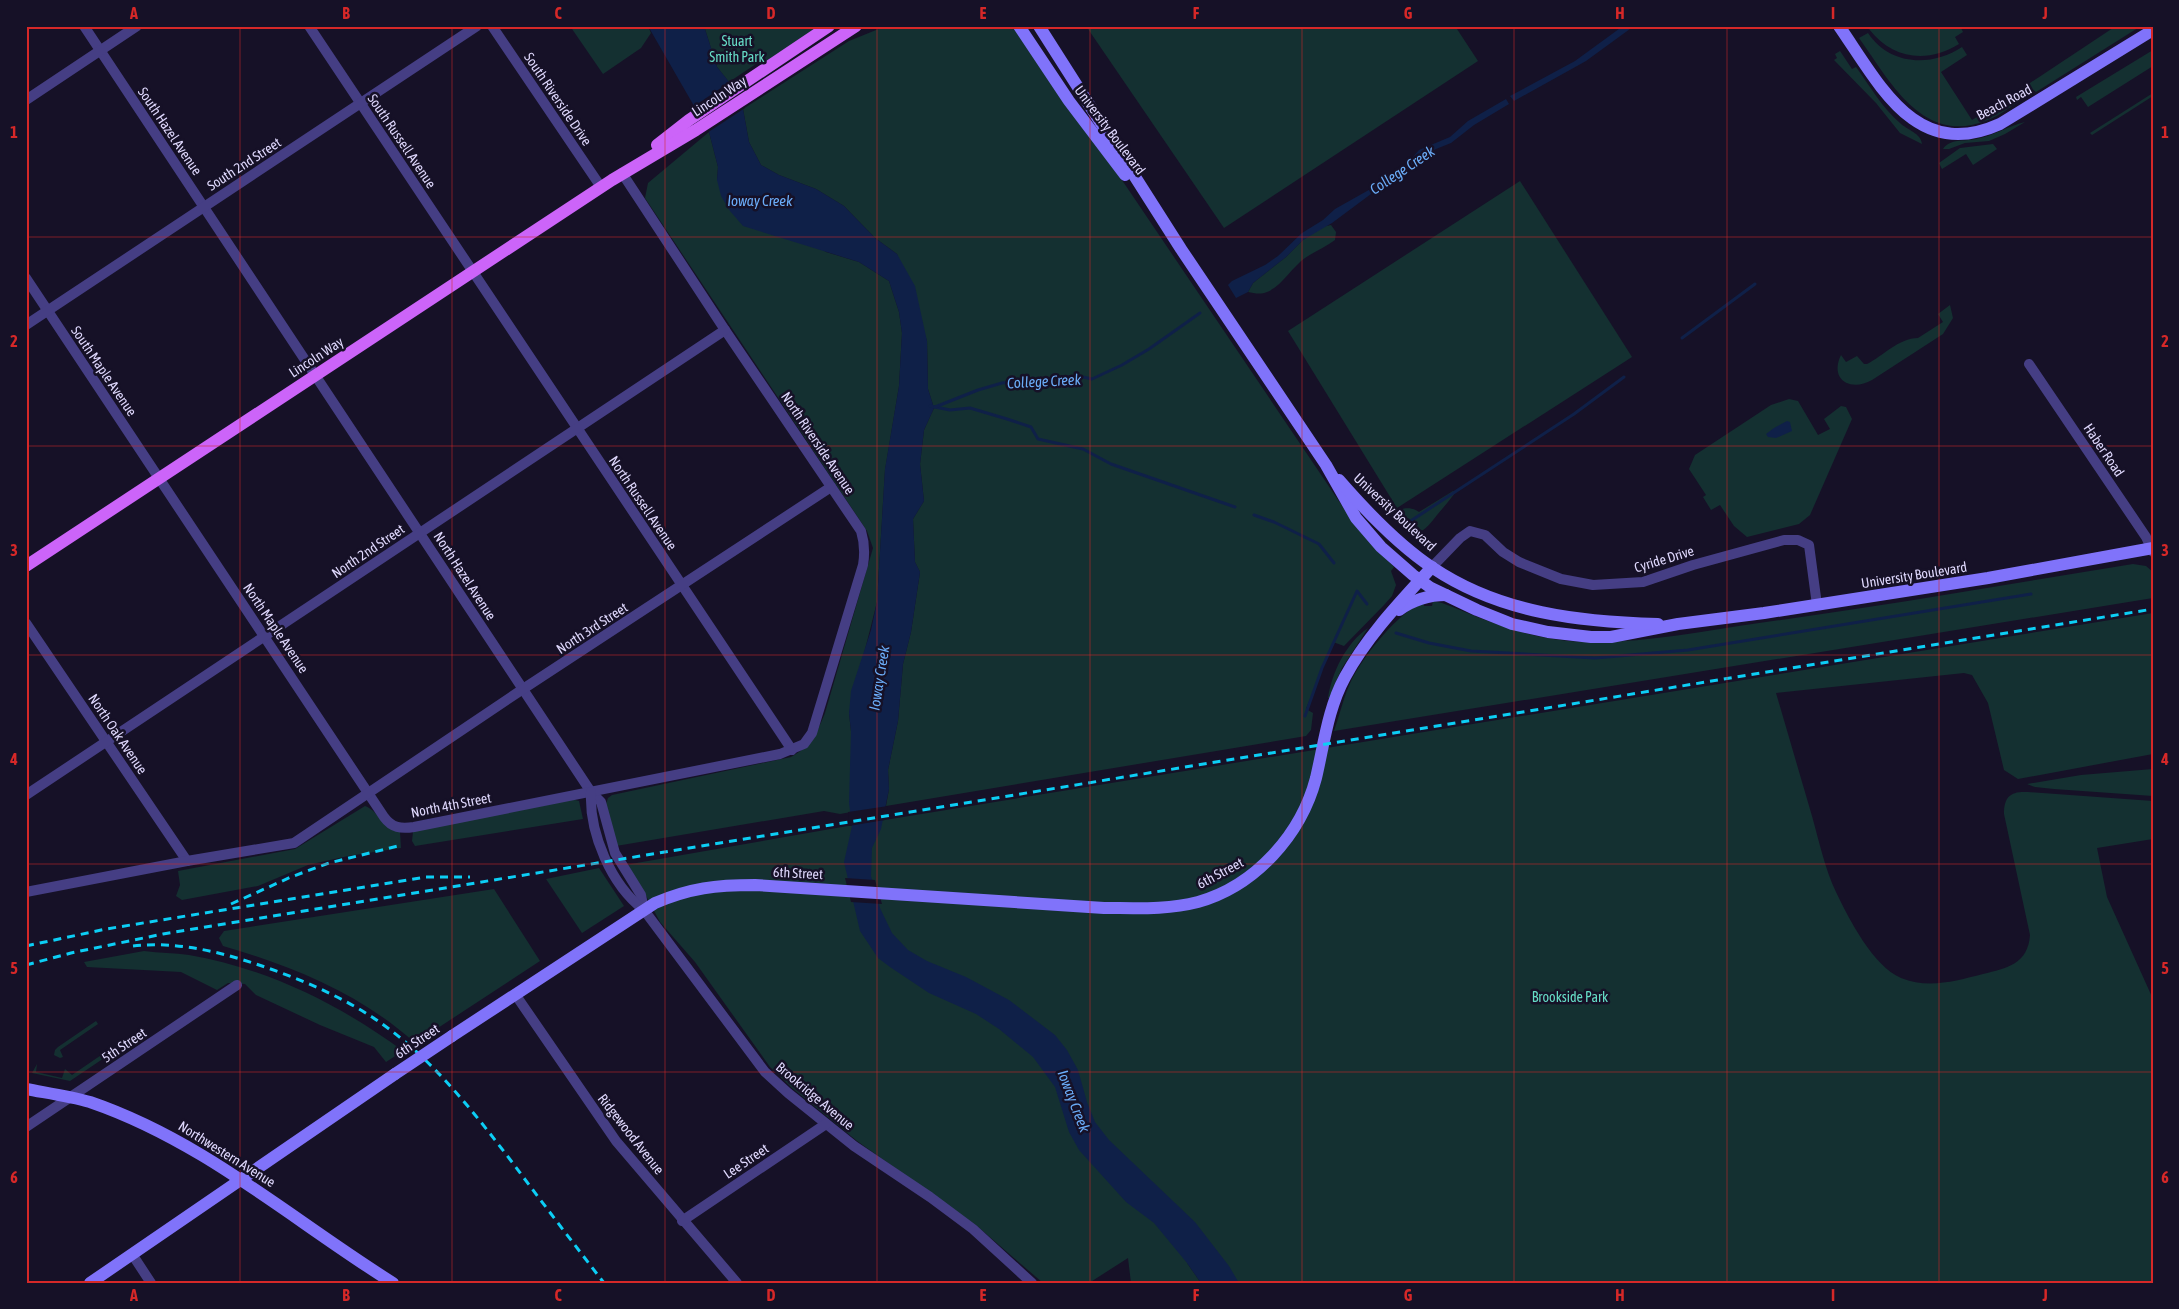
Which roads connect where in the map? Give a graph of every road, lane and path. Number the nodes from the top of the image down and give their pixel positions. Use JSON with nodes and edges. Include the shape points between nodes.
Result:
{"nodes":[{"id":1,"x":84,"y":26,"type":"edge"},
{"id":2,"x":137,"y":26,"type":"edge"},
{"id":3,"x":308,"y":26,"type":"edge"},
{"id":4,"x":477,"y":26,"type":"edge"},
{"id":5,"x":492,"y":26,"type":"edge"},
{"id":6,"x":829,"y":26,"type":"edge"},
{"id":7,"x":856,"y":26,"type":"edge"},
{"id":8,"x":1019,"y":26,"type":"edge"},
{"id":9,"x":1039,"y":26,"type":"edge"},
{"id":10,"x":1839,"y":26,"type":"edge"},
{"id":11,"x":2153,"y":30,"type":"edge"},
{"id":12,"x":100,"y":51,"type":"junction"},
{"id":13,"x":770,"y":73,"type":"junction"},
{"id":14,"x":26,"y":100,"type":"edge"},
{"id":15,"x":360,"y":104,"type":"junction"},
{"id":16,"x":622,"y":173,"type":"junction"},
{"id":17,"x":601,"y":187,"type":"junction"},
{"id":18,"x":204,"y":207,"type":"junction"},
{"id":19,"x":1181,"y":249,"type":"junction"},
{"id":20,"x":472,"y":272,"type":"junction"},
{"id":21,"x":26,"y":278,"type":"edge"},
{"id":22,"x":48,"y":310,"type":"junction"},
{"id":23,"x":26,"y":325,"type":"edge"},
{"id":24,"x":725,"y":330,"type":"junction"},
{"id":25,"x":2029,"y":364,"type":"dead end"},
{"id":26,"x":316,"y":375,"type":"junction"},
{"id":27,"x":577,"y":428,"type":"junction"},
{"id":28,"x":1326,"y":465,"type":"junction"},
{"id":29,"x":160,"y":478,"type":"junction"},
{"id":30,"x":831,"y":487,"type":"junction"},
{"id":31,"x":420,"y":533,"type":"junction"},
{"id":32,"x":2152,"y":550,"type":"edge"},
{"id":33,"x":26,"y":566,"type":"edge"},
{"id":34,"x":1432,"y":567,"type":"junction"},
{"id":35,"x":1420,"y":580,"type":"junction"},
{"id":36,"x":682,"y":585,"type":"junction"},
{"id":37,"x":1446,"y":595,"type":"junction"},
{"id":38,"x":1817,"y":605,"type":"junction"},
{"id":39,"x":1387,"y":618,"type":"junction"},
{"id":40,"x":26,"y":623,"type":"edge"},
{"id":41,"x":1678,"y":624,"type":"junction"},
{"id":42,"x":264,"y":636,"type":"junction"},
{"id":43,"x":523,"y":689,"type":"junction"},
{"id":44,"x":106,"y":742,"type":"junction"},
{"id":45,"x":792,"y":750,"type":"junction"},
{"id":46,"x":590,"y":792,"type":"junction"},
{"id":47,"x":368,"y":794,"type":"junction"},
{"id":48,"x":26,"y":795,"type":"edge"},
{"id":49,"x":188,"y":861,"type":"junction"},
{"id":50,"x":606,"y":862,"type":"joint"},
{"id":51,"x":26,"y":892,"type":"edge"},
{"id":52,"x":644,"y":910,"type":"junction"},
{"id":53,"x":237,"y":985,"type":"dead end"},
{"id":54,"x":515,"y":994,"type":"junction"},
{"id":55,"x":26,"y":1090,"type":"edge"},
{"id":56,"x":70,"y":1097,"type":"junction"},
{"id":57,"x":826,"y":1124,"type":"junction"},
{"id":58,"x":26,"y":1127,"type":"edge"},
{"id":59,"x":241,"y":1180,"type":"junction"},
{"id":60,"x":682,"y":1220,"type":"junction"},
{"id":61,"x":132,"y":1254,"type":"junction"},
{"id":62,"x":387,"y":1281,"type":"edge"},
{"id":63,"x":90,"y":1283,"type":"edge"},
{"id":64,"x":151,"y":1283,"type":"edge"},
{"id":65,"x":737,"y":1283,"type":"edge"},
{"id":66,"x":1032,"y":1283,"type":"edge"}],
"edges":[{"from":1,"to":12,"type":"street","name":"South Hazel Avenue"},
{"from":2,"to":12,"type":"street"},
{"from":3,"to":15,"type":"street","name":"South Russell Avenue"},
{"from":4,"to":15,"type":"street","name":"South 2nd Street"},
{"from":5,"to":17,"type":"street","name":"South Riverside Drive"},
{"from":6,"to":13,"type":"main road","name":"Lincoln Way"},
{"from":7,"to":13,"type":"main road","name":"Lincoln Way"},
{"from":8,"to":19,"type":"main road","name":"University Boulevard","via":[[1069,101]]},
{"from":9,"to":19,"type":"main road","name":"University Boulevard"},
{"from":10,"to":11,"type":"main road","name":"Beach Road","via":[[1881,86],[1903,111],[1930,130],[1958,135],[1973,134],[2000,124]]},
{"from":12,"to":14,"type":"street"},
{"from":12,"to":18,"type":"street","name":"South Hazel Avenue"},
{"from":13,"to":16,"type":"main road","name":"Lincoln Way"},
{"from":15,"to":18,"type":"street","name":"South 2nd Street"},
{"from":15,"to":20,"type":"street","name":"South Russell Avenue"},
{"from":16,"to":17,"type":"main road","name":"Lincoln Way"},
{"from":16,"to":24,"type":"street","name":"North Riverside Avenue"},
{"from":17,"to":20,"type":"main road","name":"Lincoln Way"},
{"from":18,"to":22,"type":"street","name":"South 2nd Street"},
{"from":18,"to":26,"type":"street","name":"South Hazel Avenue"},
{"from":19,"to":28,"type":"main road","name":"University Boulevard"},
{"from":20,"to":26,"type":"main road","name":"Lincoln Way"},
{"from":20,"to":27,"type":"street","name":"North Russell Avenue"},
{"from":21,"to":22,"type":"street","name":"South Maple Avenue"},
{"from":22,"to":23,"type":"street","name":"South 2nd Street"},
{"from":22,"to":29,"type":"street","name":"South Maple Avenue"},
{"from":24,"to":27,"type":"street","name":"North 2nd Street"},
{"from":24,"to":30,"type":"street","name":"North Riverside Avenue"},
{"from":25,"to":32,"type":"street","name":"Haber Road"},
{"from":26,"to":29,"type":"main road","name":"Lincoln Way"},
{"from":26,"to":31,"type":"street","name":"North Hazel Avenue"},
{"from":27,"to":31,"type":"street","name":"North 2nd Street"},
{"from":27,"to":36,"type":"street","name":"North Russell Avenue"},
{"from":28,"to":34,"type":"main road","name":"University Boulevard","via":[[1384,526]]},
{"from":28,"to":35,"type":"main road","name":"University Boulevard","via":[[1370,536]]},
{"from":29,"to":33,"type":"main road","name":"Lincoln Way"},
{"from":29,"to":42,"type":"street","name":"North Maple Avenue"},
{"from":30,"to":36,"type":"street","name":"North 3rd Street"},
{"from":30,"to":45,"type":"street","name":"North Riverside Avenue","via":[[861,531],[865,551],[812,733],[804,744]]},
{"from":31,"to":42,"type":"street","name":"North 2nd Street"},
{"from":31,"to":43,"type":"street","name":"North Hazel Avenue"},
{"from":32,"to":38,"type":"main road","name":"University Boulevard"},
{"from":34,"to":35,"type":"main road","name":"6th Street"},
{"from":34,"to":38,"type":"street","name":"Cyride Drive","via":[[1470,532],[1484,535],[1519,562],[1561,579],[1593,586],[1643,582],[1757,547],[1798,540],[1809,545]]},
{"from":34,"to":41,"type":"main road","name":"University Boulevard","via":[[1482,595],[1528,609],[1590,621]]},
{"from":35,"to":37,"type":"main road","name":"University Boulevard"},
{"from":35,"to":39,"type":"main road","name":"6th Street"},
{"from":36,"to":43,"type":"street","name":"North 3rd Street"},
{"from":36,"to":45,"type":"street","name":"North Russell Avenue"},
{"from":37,"to":39,"type":"main road","via":[[1419,599]]},
{"from":37,"to":41,"type":"main road","name":"University Boulevard","via":[[1512,624],[1568,635],[1611,637]]},
{"from":38,"to":41,"type":"main road","name":"University Boulevard"},
{"from":39,"to":52,"type":"main road","name":"6th Street","via":[[1344,678],[1328,721],[1308,802],[1300,818],[1264,864],[1215,896],[1168,907],[1104,908],[755,885],[703,887]]},
{"from":40,"to":44,"type":"street","name":"North Oak Avenue"},
{"from":42,"to":44,"type":"street","name":"North 2nd Street"},
{"from":42,"to":47,"type":"street","name":"North Maple Avenue"},
{"from":43,"to":46,"type":"street","name":"North Hazel Avenue"},
{"from":43,"to":47,"type":"street","name":"North 3rd Street"},
{"from":44,"to":48,"type":"street","name":"North 2nd Street"},
{"from":44,"to":49,"type":"street","name":"North Oak Avenue"},
{"from":45,"to":46,"type":"street","name":"North 4th Street"},
{"from":46,"to":47,"type":"street","name":"North 4th Street","via":[[404,828],[393,826]]},
{"from":46,"to":50,"type":"street","name":"North Hazel Avenue","via":[[590,805]]},
{"from":46,"to":52,"type":"street","name":"North Hazel Avenue","via":[[601,802],[615,854],[641,895]]},
{"from":47,"to":49,"type":"street","via":[[294,843]]},
{"from":49,"to":51,"type":"street"},
{"from":50,"to":52,"type":"street","name":"Brookridge Avenue","via":[[629,897]]},
{"from":52,"to":54,"type":"main road","name":"6th Street"},
{"from":52,"to":57,"type":"street","name":"Brookridge Avenue","via":[[765,1072]]},
{"from":53,"to":56,"type":"street","name":"5th Street"},
{"from":54,"to":59,"type":"main road","name":"6th Street","bridge":true},
{"from":54,"to":60,"type":"street","name":"Ridgewood Avenue","via":[[616,1141]]},
{"from":55,"to":56,"type":"main road","name":"Northwestern Avenue"},
{"from":56,"to":58,"type":"street","name":"5th Street"},
{"from":56,"to":59,"type":"main road","name":"Northwestern Avenue","via":[[171,1136]]},
{"from":57,"to":60,"type":"street","name":"Lee Street"},
{"from":57,"to":66,"type":"street","name":"Brookridge Avenue","via":[[952,1212]]},
{"from":59,"to":61,"type":"main road","name":"6th Street"},
{"from":59,"to":62,"type":"main road","name":"Northwestern Avenue"},
{"from":60,"to":65,"type":"street","name":"Ridgewood Avenue"},
{"from":61,"to":63,"type":"main road","name":"6th Street"},
{"from":61,"to":64,"type":"street"}]}
